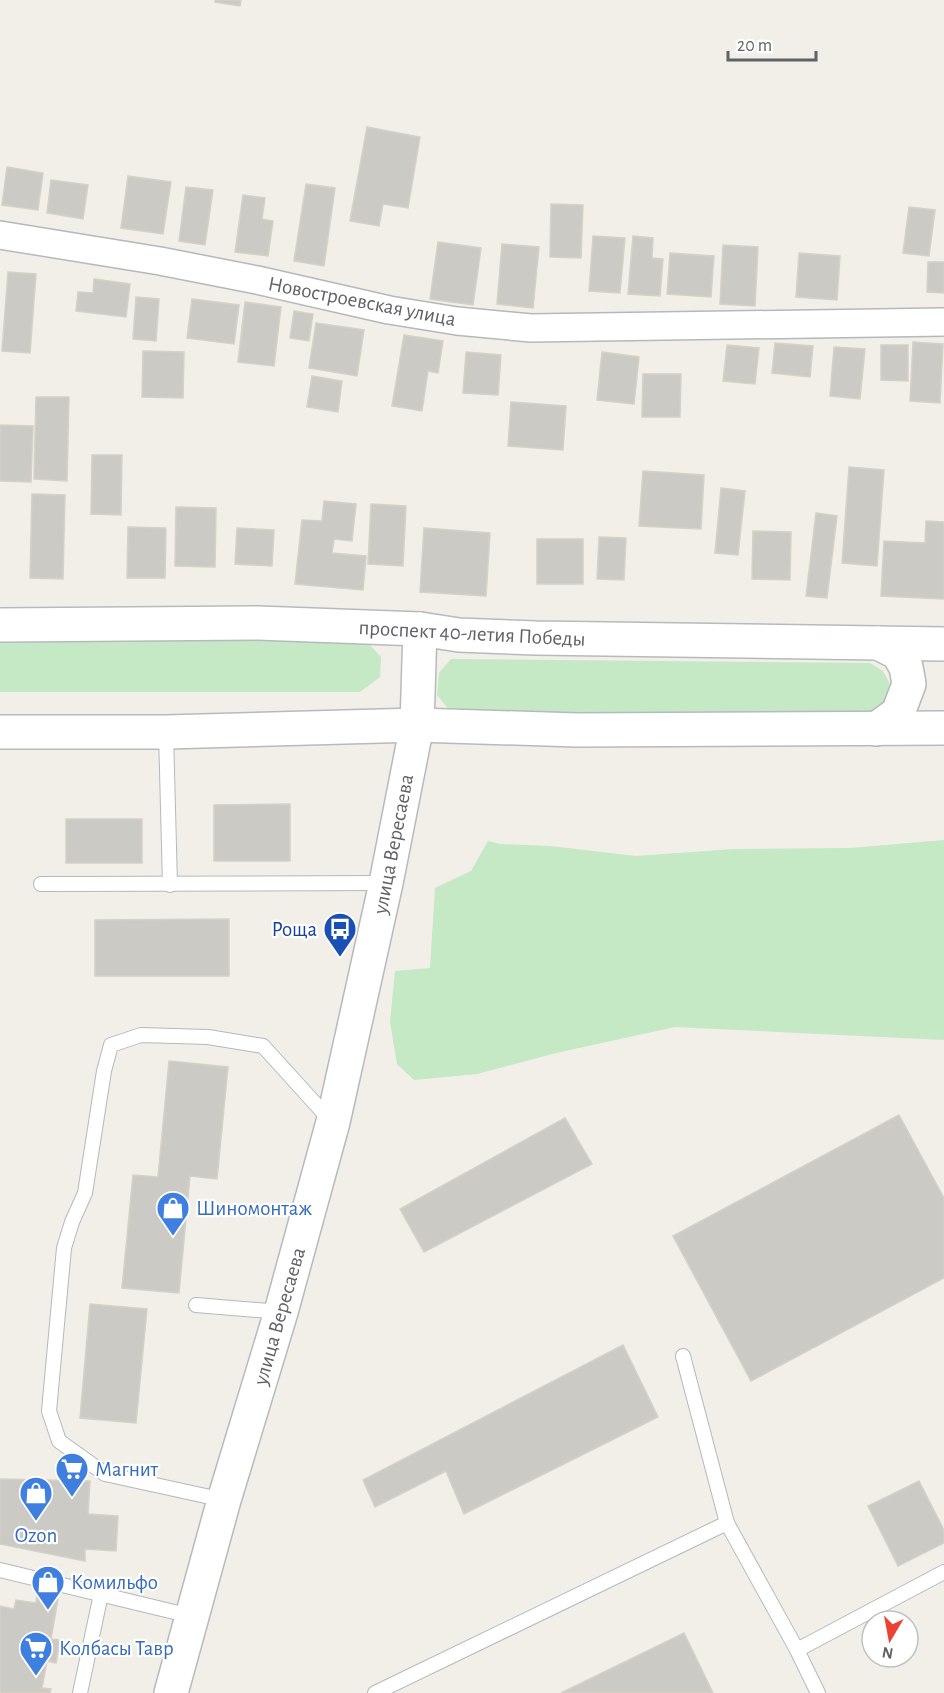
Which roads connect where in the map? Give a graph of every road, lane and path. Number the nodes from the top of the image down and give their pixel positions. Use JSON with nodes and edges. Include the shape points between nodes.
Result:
{"nodes":[{"id":1,"x":0,"y":235,"type":"edge"},
{"id":2,"x":944,"y":322,"type":"edge"},
{"id":3,"x":0,"y":625,"type":"edge"},
{"id":4,"x":420,"y":629,"type":"junction"},
{"id":5,"x":878,"y":643,"type":"junction"},
{"id":6,"x":944,"y":644,"type":"edge"},
{"id":7,"x":944,"y":651,"type":"edge"},
{"id":8,"x":944,"y":719,"type":"edge"},
{"id":9,"x":417,"y":725,"type":"junction"},
{"id":10,"x":944,"y":728,"type":"edge"},
{"id":11,"x":876,"y":729,"type":"junction"},
{"id":12,"x":0,"y":732,"type":"edge"},
{"id":13,"x":166,"y":732,"type":"junction"},
{"id":14,"x":386,"y":883,"type":"junction"},
{"id":15,"x":41,"y":884,"type":"dead end"},
{"id":16,"x":170,"y":885,"type":"junction"},
{"id":17,"x":333,"y":1122,"type":"junction"},
{"id":18,"x":196,"y":1305,"type":"dead end"},
{"id":19,"x":281,"y":1312,"type":"junction"},
{"id":20,"x":683,"y":1356,"type":"dead end"},
{"id":21,"x":224,"y":1500,"type":"junction"},
{"id":22,"x":727,"y":1523,"type":"junction"},
{"id":23,"x":0,"y":1570,"type":"edge"},
{"id":24,"x":944,"y":1572,"type":"edge"},
{"id":25,"x":101,"y":1594,"type":"junction"},
{"id":26,"x":191,"y":1616,"type":"junction"},
{"id":27,"x":797,"y":1650,"type":"junction"},
{"id":28,"x":80,"y":1693,"type":"edge"},
{"id":29,"x":171,"y":1693,"type":"edge"},
{"id":30,"x":375,"y":1693,"type":"edge"},
{"id":31,"x":818,"y":1693,"type":"edge"}],
"edges":[{"from":1,"to":2,"type":"street","name":"Новостроевская улица","via":[[160,261],[388,310],[468,322],[531,327]]},
{"from":3,"to":4,"type":"main road","name":"проспект 40-летия Победы","via":[[258,623]]},
{"from":4,"to":5,"type":"main road","name":"проспект 40-летия Победы","via":[[536,638]]},
{"from":4,"to":9,"type":"main road","name":"улица Вересаева"},
{"from":5,"to":6,"type":"main road","name":"проспект 40-летия Победы"},
{"from":5,"to":11,"type":"main road","via":[[898,653],[909,684],[898,713]]},
{"from":7,"to":8,"type":"main road","via":[[926,678],[926,698],[933,711]]},
{"from":9,"to":11,"type":"main road"},
{"from":9,"to":13,"type":"main road"},
{"from":9,"to":14,"type":"main road","name":"улица Вересаева"},
{"from":10,"to":11,"type":"main road"},
{"from":12,"to":13,"type":"main road"},
{"from":13,"to":16,"type":"lane"},
{"from":14,"to":16,"type":"lane"},
{"from":14,"to":17,"type":"main road","name":"улица Вересаева"},
{"from":15,"to":16,"type":"lane"},
{"from":17,"to":19,"type":"main road","name":"улица Вересаева"},
{"from":17,"to":21,"type":"lane","via":[[263,1046],[208,1037],[141,1035],[111,1045],[85,1192],[64,1248],[49,1411],[59,1441],[105,1474]]},
{"from":18,"to":19,"type":"lane"},
{"from":19,"to":21,"type":"main road","name":"улица Вересаева"},
{"from":20,"to":22,"type":"lane"},
{"from":21,"to":26,"type":"main road","name":"улица Вересаева"},
{"from":22,"to":27,"type":"lane"},
{"from":22,"to":30,"type":"lane"},
{"from":23,"to":25,"type":"lane"},
{"from":24,"to":27,"type":"lane"},
{"from":25,"to":26,"type":"lane"},
{"from":25,"to":28,"type":"lane"},
{"from":26,"to":29,"type":"main road","name":"улица Вересаева"},
{"from":27,"to":31,"type":"lane"}]}
